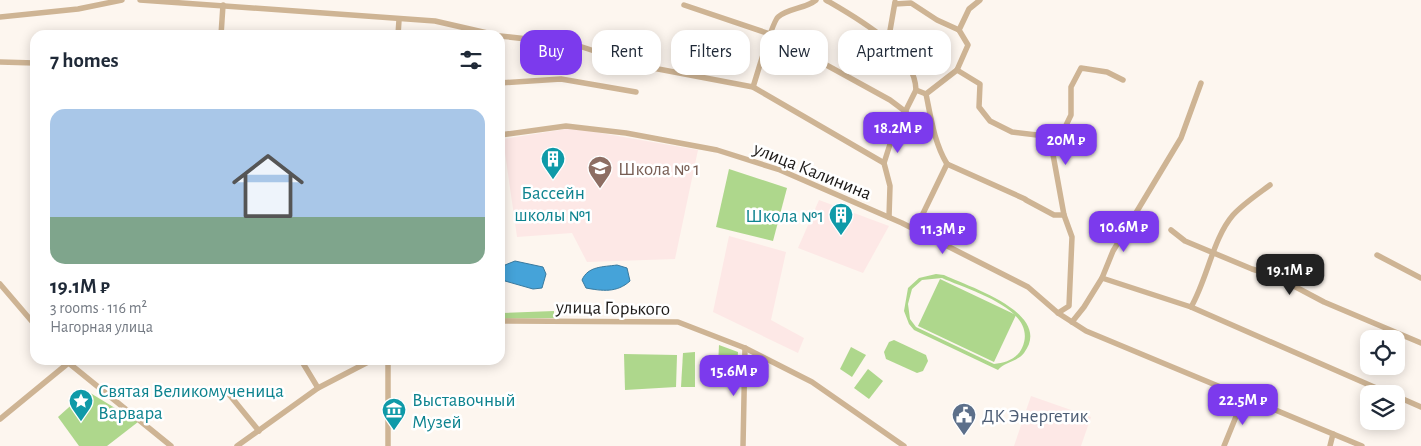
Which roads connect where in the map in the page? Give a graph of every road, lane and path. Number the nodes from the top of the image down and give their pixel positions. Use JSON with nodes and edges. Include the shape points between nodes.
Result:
{"nodes":[{"id":1,"x":122,"y":0,"type":"edge"},
{"id":2,"x":140,"y":0,"type":"edge"},
{"id":3,"x":816,"y":0,"type":"edge"},
{"id":4,"x":826,"y":0,"type":"edge"},
{"id":5,"x":980,"y":0,"type":"edge"},
{"id":6,"x":895,"y":2,"type":"edge"},
{"id":7,"x":684,"y":4,"type":"dead end"},
{"id":8,"x":223,"y":5,"type":"junction"},
{"id":9,"x":0,"y":17,"type":"edge"},
{"id":10,"x":399,"y":20,"type":"junction"},
{"id":11,"x":221,"y":30,"type":"edge"},
{"id":12,"x":398,"y":30,"type":"edge"},
{"id":13,"x":474,"y":30,"type":"edge"},
{"id":14,"x":771,"y":30,"type":"edge"},
{"id":15,"x":874,"y":30,"type":"edge"},
{"id":16,"x":890,"y":30,"type":"edge"},
{"id":17,"x":959,"y":30,"type":"junction"},
{"id":18,"x":760,"y":31,"type":"edge"},
{"id":19,"x":505,"y":37,"type":"edge"},
{"id":20,"x":0,"y":62,"type":"edge"},
{"id":21,"x":30,"y":62,"type":"edge"},
{"id":22,"x":760,"y":63,"type":"edge"},
{"id":23,"x":828,"y":66,"type":"edge"},
{"id":24,"x":957,"y":70,"type":"junction"},
{"id":25,"x":914,"y":75,"type":"edge"},
{"id":26,"x":1123,"y":80,"type":"dead end"},
{"id":27,"x":505,"y":83,"type":"edge"},
{"id":28,"x":1201,"y":83,"type":"dead end"},
{"id":29,"x":752,"y":87,"type":"junction"},
{"id":30,"x":916,"y":90,"type":"junction"},
{"id":31,"x":636,"y":92,"type":"dead end"},
{"id":32,"x":926,"y":94,"type":"junction"},
{"id":33,"x":906,"y":112,"type":"junction"},
{"id":34,"x":505,"y":134,"type":"edge"},
{"id":35,"x":1053,"y":152,"type":"junction"},
{"id":36,"x":884,"y":163,"type":"junction"},
{"id":37,"x":947,"y":164,"type":"junction"},
{"id":38,"x":1270,"y":185,"type":"dead end"},
{"id":39,"x":1064,"y":215,"type":"junction"},
{"id":40,"x":889,"y":218,"type":"junction"},
{"id":41,"x":915,"y":230,"type":"junction"},
{"id":42,"x":1171,"y":230,"type":"dead end"},
{"id":43,"x":1215,"y":253,"type":"junction"},
{"id":44,"x":1377,"y":255,"type":"dead end"},
{"id":45,"x":1102,"y":278,"type":"junction"},
{"id":46,"x":1421,"y":278,"type":"edge"},
{"id":47,"x":0,"y":284,"type":"edge"},
{"id":48,"x":1190,"y":308,"type":"junction"},
{"id":49,"x":1058,"y":313,"type":"junction"},
{"id":50,"x":30,"y":319,"type":"edge"},
{"id":51,"x":505,"y":321,"type":"edge"},
{"id":52,"x":1072,"y":322,"type":"junction"},
{"id":53,"x":1421,"y":343,"type":"edge"},
{"id":54,"x":745,"y":348,"type":"junction"},
{"id":55,"x":64,"y":365,"type":"edge"},
{"id":56,"x":74,"y":365,"type":"edge"},
{"id":57,"x":304,"y":365,"type":"edge"},
{"id":58,"x":362,"y":365,"type":"edge"},
{"id":59,"x":388,"y":365,"type":"edge"},
{"id":60,"x":1369,"y":385,"type":"edge"},
{"id":61,"x":318,"y":388,"type":"junction"},
{"id":62,"x":228,"y":393,"type":"dead end"},
{"id":63,"x":1244,"y":398,"type":"junction"},
{"id":64,"x":1405,"y":400,"type":"edge"},
{"id":65,"x":1421,"y":407,"type":"edge"},
{"id":66,"x":0,"y":420,"type":"edge"},
{"id":67,"x":258,"y":431,"type":"junction"},
{"id":68,"x":1333,"y":434,"type":"junction"},
{"id":69,"x":171,"y":446,"type":"edge"},
{"id":70,"x":237,"y":446,"type":"edge"},
{"id":71,"x":388,"y":446,"type":"edge"},
{"id":72,"x":743,"y":446,"type":"edge"},
{"id":73,"x":904,"y":446,"type":"edge"},
{"id":74,"x":1224,"y":446,"type":"edge"},
{"id":75,"x":1330,"y":446,"type":"edge"},
{"id":76,"x":1362,"y":446,"type":"edge"}],
"edges":[{"from":1,"to":9,"type":"street","via":[[78,9]]},
{"from":2,"to":8,"type":"street"},
{"from":3,"to":14,"type":"street","via":[[808,7],[778,17]]},
{"from":4,"to":15,"type":"street"},
{"from":5,"to":17,"type":"street","via":[[969,9]]},
{"from":6,"to":16,"type":"street"},
{"from":6,"to":17,"type":"street","via":[[911,3]]},
{"from":7,"to":18,"type":"street"},
{"from":8,"to":10,"type":"street"},
{"from":8,"to":11,"type":"street"},
{"from":10,"to":12,"type":"street"},
{"from":10,"to":13,"type":"street","via":[[435,21]]},
{"from":17,"to":24,"type":"street","via":[[968,45]]},
{"from":19,"to":29,"type":"street","via":[[573,44],[637,65]]},
{"from":20,"to":21,"type":"street"},
{"from":22,"to":29,"type":"street"},
{"from":23,"to":33,"type":"street"},
{"from":24,"to":32,"type":"street"},
{"from":24,"to":35,"type":"street","via":[[980,84],[979,107],[990,121],[1012,132],[1037,135]]},
{"from":25,"to":30,"type":"street"},
{"from":26,"to":35,"type":"street","via":[[1107,72],[1081,68],[1071,87],[1071,115]]},
{"from":27,"to":31,"type":"street","via":[[561,79]]},
{"from":28,"to":45,"type":"street","via":[[1181,138],[1113,251]]},
{"from":29,"to":36,"type":"street"},
{"from":30,"to":32,"type":"street"},
{"from":30,"to":33,"type":"street"},
{"from":32,"to":37,"type":"street","via":[[932,129]]},
{"from":33,"to":36,"type":"street","via":[[892,138]]},
{"from":34,"to":40,"type":"street","name":"улица Калинина","via":[[566,126],[626,133],[717,150],[780,170]]},
{"from":35,"to":39,"type":"street"},
{"from":36,"to":40,"type":"street","via":[[890,186]]},
{"from":37,"to":39,"type":"street","via":[[1054,215]]},
{"from":37,"to":41,"type":"street"},
{"from":38,"to":43,"type":"street","via":[[1233,215],[1222,232]]},
{"from":39,"to":49,"type":"street","via":[[1072,237],[1072,264],[1069,306]]},
{"from":40,"to":41,"type":"street","name":"улица Калинина"},
{"from":41,"to":49,"type":"street","name":"улица Калинина","via":[[1028,287]]},
{"from":42,"to":43,"type":"street","via":[[1185,241]]},
{"from":43,"to":48,"type":"street"},
{"from":43,"to":53,"type":"street","via":[[1275,276],[1324,302]]},
{"from":44,"to":46,"type":"street"},
{"from":45,"to":48,"type":"street"},
{"from":45,"to":52,"type":"street"},
{"from":47,"to":50,"type":"street"},
{"from":48,"to":60,"type":"street"},
{"from":49,"to":52,"type":"street","name":"улица Калинина"},
{"from":51,"to":54,"type":"street","name":"улица Горького","via":[[678,322]]},
{"from":52,"to":63,"type":"street","name":"улица Калинина","via":[[1086,331]]},
{"from":54,"to":72,"type":"street"},
{"from":54,"to":73,"type":"street","name":"улица Горького","via":[[812,382]]},
{"from":55,"to":66,"type":"street"},
{"from":56,"to":69,"type":"street"},
{"from":57,"to":61,"type":"street"},
{"from":58,"to":61,"type":"street"},
{"from":59,"to":71,"type":"street"},
{"from":61,"to":67,"type":"street"},
{"from":62,"to":67,"type":"street"},
{"from":63,"to":68,"type":"street","name":"улица Калинина"},
{"from":63,"to":74,"type":"street"},
{"from":64,"to":65,"type":"street"},
{"from":67,"to":70,"type":"street"},
{"from":68,"to":75,"type":"street"},
{"from":68,"to":76,"type":"street","name":"улица Калинина"}]}
